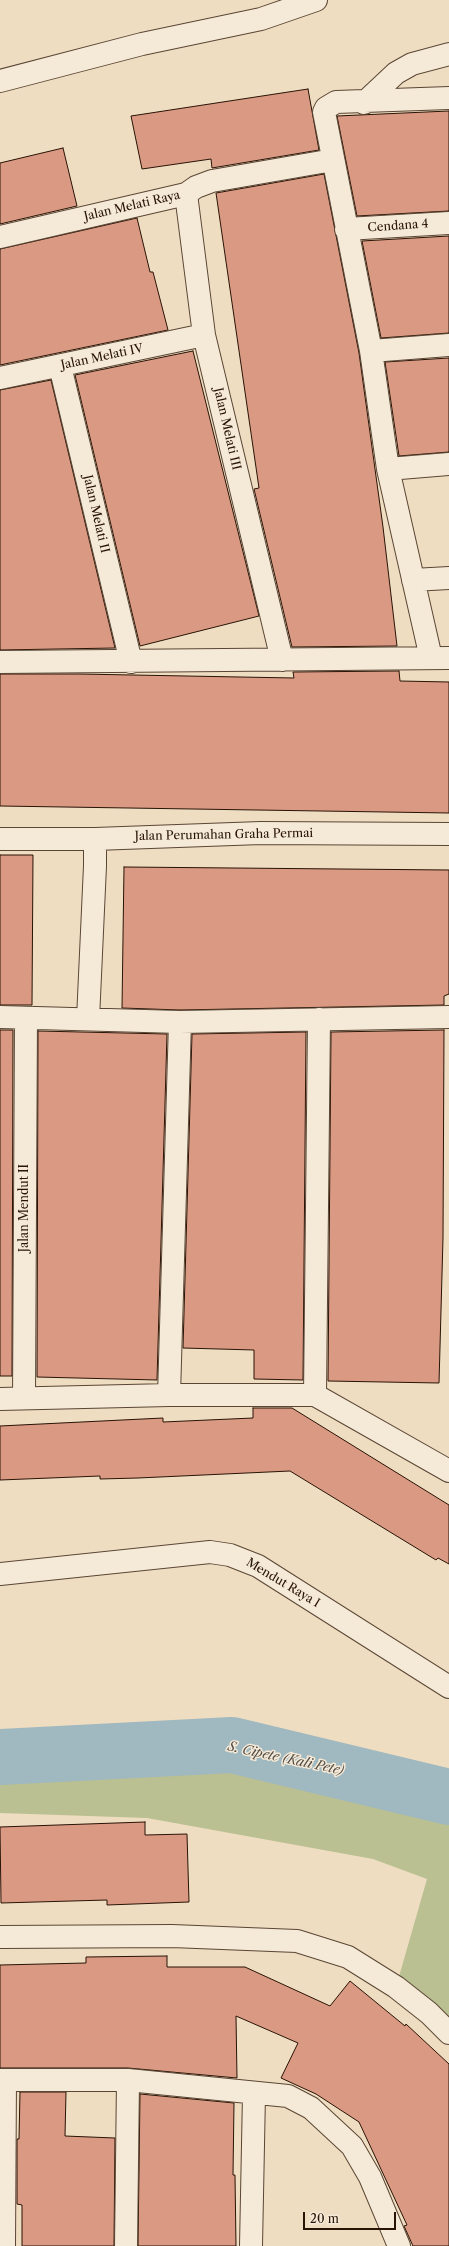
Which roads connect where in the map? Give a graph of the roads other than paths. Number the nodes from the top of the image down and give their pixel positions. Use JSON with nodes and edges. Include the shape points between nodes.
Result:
{"nodes":[{"id":1,"x":316,"y":0,"type":"edge"},
{"id":2,"x":449,"y":54,"type":"edge"},
{"id":3,"x":0,"y":82,"type":"edge"},
{"id":4,"x":449,"y":98,"type":"edge"},
{"id":5,"x":364,"y":103,"type":"junction"},
{"id":6,"x":333,"y":160,"type":"junction"},
{"id":7,"x":186,"y":194,"type":"junction"},
{"id":8,"x":449,"y":222,"type":"edge"},
{"id":9,"x":346,"y":229,"type":"junction"},
{"id":10,"x":0,"y":236,"type":"edge"},
{"id":11,"x":204,"y":335,"type":"junction"},
{"id":12,"x":449,"y":345,"type":"edge"},
{"id":13,"x":371,"y":351,"type":"junction"},
{"id":14,"x":60,"y":366,"type":"junction"},
{"id":15,"x":0,"y":378,"type":"edge"},
{"id":16,"x":449,"y":464,"type":"edge"},
{"id":17,"x":388,"y":469,"type":"junction"},
{"id":18,"x":449,"y":578,"type":"edge"},
{"id":19,"x":413,"y":580,"type":"junction"},
{"id":20,"x":440,"y":658,"type":"edge"},
{"id":21,"x":282,"y":660,"type":"junction"},
{"id":22,"x":0,"y":662,"type":"edge"},
{"id":23,"x":131,"y":662,"type":"junction"},
{"id":24,"x":449,"y":834,"type":"edge"},
{"id":25,"x":0,"y":839,"type":"edge"},
{"id":26,"x":95,"y":839,"type":"junction"},
{"id":27,"x":0,"y":1017,"type":"edge"},
{"id":28,"x":449,"y":1017,"type":"edge"},
{"id":29,"x":26,"y":1018,"type":"junction"},
{"id":30,"x":88,"y":1019,"type":"junction"},
{"id":31,"x":319,"y":1019,"type":"junction"},
{"id":32,"x":180,"y":1022,"type":"junction"},
{"id":33,"x":169,"y":1394,"type":"junction"},
{"id":34,"x":315,"y":1395,"type":"junction"},
{"id":35,"x":24,"y":1398,"type":"junction"},
{"id":36,"x":0,"y":1399,"type":"edge"},
{"id":37,"x":449,"y":1471,"type":"edge"},
{"id":38,"x":0,"y":1574,"type":"edge"},
{"id":39,"x":449,"y":1687,"type":"edge"},
{"id":40,"x":0,"y":1937,"type":"edge"},
{"id":41,"x":449,"y":2033,"type":"edge"},
{"id":42,"x":3,"y":2080,"type":"edge"},
{"id":43,"x":128,"y":2080,"type":"junction"},
{"id":44,"x":254,"y":2094,"type":"junction"},
{"id":45,"x":4,"y":2246,"type":"edge"},
{"id":46,"x":126,"y":2246,"type":"edge"},
{"id":47,"x":251,"y":2246,"type":"edge"},
{"id":48,"x":399,"y":2246,"type":"edge"}],
"edges":[{"from":1,"to":3,"type":"street","via":[[261,19],[142,44]]},
{"from":2,"to":5,"type":"street","via":[[412,64],[396,73]]},
{"from":4,"to":5,"type":"street"},
{"from":5,"to":6,"type":"street","via":[[336,102],[324,110]]},
{"from":6,"to":7,"type":"street","name":"Jalan Melati Raya","via":[[212,181]]},
{"from":6,"to":9,"type":"street"},
{"from":7,"to":10,"type":"street","name":"Jalan Melati Raya"},
{"from":7,"to":11,"type":"street","name":"Jalan Melati III"},
{"from":8,"to":9,"type":"street","name":"Cendana 4"},
{"from":9,"to":13,"type":"street"},
{"from":11,"to":14,"type":"street","name":"Jalan Melati IV"},
{"from":11,"to":21,"type":"street","name":"Jalan Melati III"},
{"from":12,"to":13,"type":"street"},
{"from":13,"to":17,"type":"street"},
{"from":14,"to":15,"type":"street","name":"Jalan Melati IV"},
{"from":14,"to":23,"type":"street","name":"Jalan Melati II"},
{"from":16,"to":17,"type":"street"},
{"from":17,"to":19,"type":"street"},
{"from":18,"to":19,"type":"street"},
{"from":19,"to":20,"type":"street"},
{"from":20,"to":21,"type":"street"},
{"from":21,"to":23,"type":"street"},
{"from":22,"to":23,"type":"street"},
{"from":24,"to":26,"type":"street","name":"Jalan Perumahan Graha Permai","via":[[261,833]]},
{"from":25,"to":26,"type":"street","name":"Jalan Perumahan Graha Permai"},
{"from":26,"to":30,"type":"street"},
{"from":27,"to":29,"type":"street"},
{"from":28,"to":31,"type":"street"},
{"from":29,"to":30,"type":"street"},
{"from":29,"to":35,"type":"street","name":"Jalan Mendut II"},
{"from":30,"to":32,"type":"street"},
{"from":31,"to":32,"type":"street"},
{"from":31,"to":34,"type":"street"},
{"from":32,"to":33,"type":"street"},
{"from":33,"to":34,"type":"street"},
{"from":33,"to":35,"type":"street"},
{"from":34,"to":37,"type":"street"},
{"from":35,"to":36,"type":"street"},
{"from":38,"to":39,"type":"street","name":"Mendut Raya I","via":[[210,1552],[230,1554],[258,1566]]},
{"from":40,"to":41,"type":"street","via":[[172,1936],[297,1941],[348,1957],[396,1987]]},
{"from":42,"to":43,"type":"street"},
{"from":42,"to":45,"type":"street"},
{"from":43,"to":44,"type":"street"},
{"from":43,"to":46,"type":"street"},
{"from":44,"to":47,"type":"street"},
{"from":44,"to":48,"type":"street","via":[[288,2096],[311,2108],[352,2146],[370,2176]]}]}
